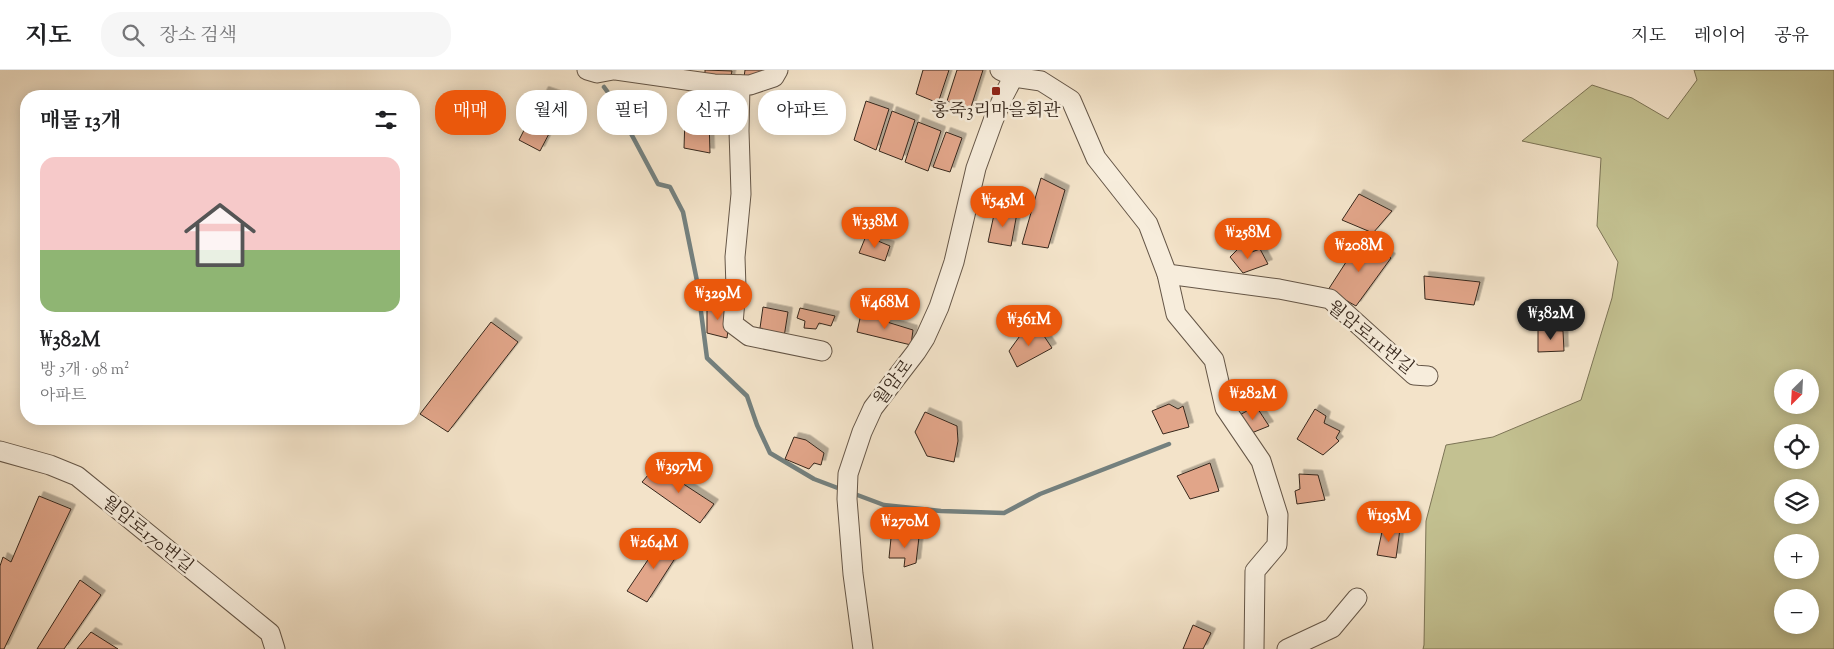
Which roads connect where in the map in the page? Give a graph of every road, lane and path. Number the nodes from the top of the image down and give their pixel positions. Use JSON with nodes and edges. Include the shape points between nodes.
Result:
{"nodes":[{"id":1,"x":587,"y":70,"type":"edge"},
{"id":2,"x":615,"y":70,"type":"edge"},
{"id":3,"x":778,"y":70,"type":"edge"},
{"id":4,"x":1010,"y":72,"type":"edge"},
{"id":5,"x":740,"y":85,"type":"junction"},
{"id":6,"x":1167,"y":274,"type":"junction"},
{"id":7,"x":822,"y":351,"type":"dead end"},
{"id":8,"x":1428,"y":376,"type":"dead end"},
{"id":9,"x":0,"y":451,"type":"edge"},
{"id":10,"x":1357,"y":598,"type":"dead end"},
{"id":11,"x":275,"y":649,"type":"edge"},
{"id":12,"x":863,"y":649,"type":"edge"},
{"id":13,"x":1254,"y":649,"type":"edge"},
{"id":14,"x":1287,"y":649,"type":"edge"}],
"edges":[{"from":1,"to":2,"type":"street","via":[[597,73]]},
{"from":2,"to":5,"type":"street"},
{"from":3,"to":5,"type":"street","via":[[774,77]]},
{"from":4,"to":6,"type":"street","via":[[1040,81],[1071,100],[1096,158],[1148,224]]},
{"from":4,"to":12,"type":"street","name":"월암로","via":[[976,168],[954,262],[939,307],[916,352],[873,408],[848,474],[853,574]]},
{"from":5,"to":7,"type":"street","via":[[741,194],[734,257],[733,324],[749,336]]},
{"from":6,"to":8,"type":"street","name":"월암로111번길","via":[[1330,299],[1414,375]]},
{"from":6,"to":13,"type":"street","via":[[1176,314],[1214,360],[1225,408],[1261,461],[1278,515],[1276,545],[1255,571]]},
{"from":9,"to":11,"type":"street","name":"월암로170번길","via":[[77,476],[270,633]]},
{"from":10,"to":14,"type":"street","via":[[1332,628]]}]}
